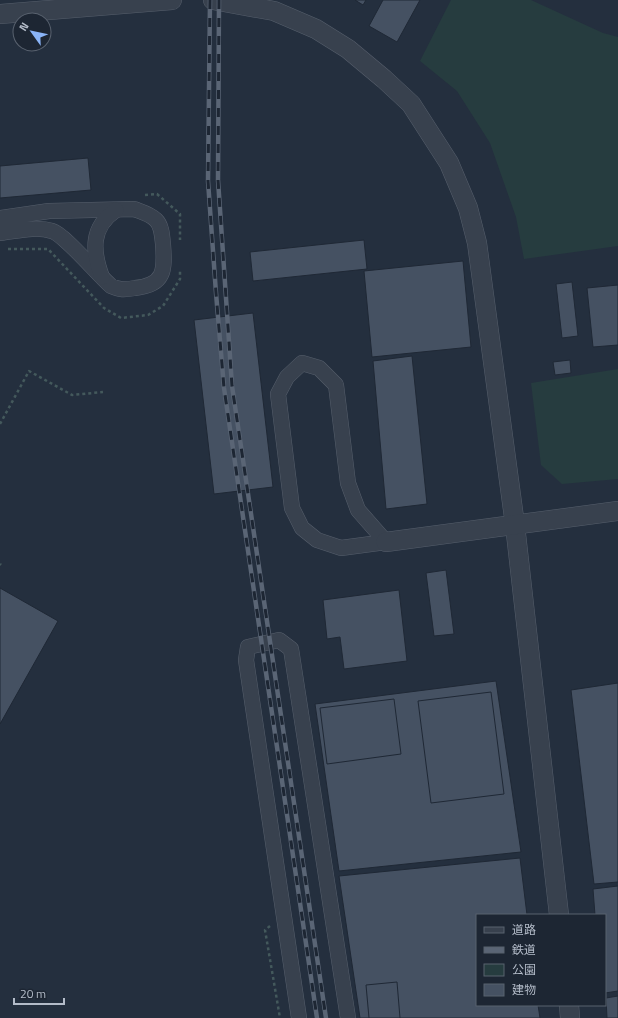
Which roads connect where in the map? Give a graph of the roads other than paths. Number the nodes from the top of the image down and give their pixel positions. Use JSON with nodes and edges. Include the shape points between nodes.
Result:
{"nodes":[{"id":1,"x":172,"y":0,"type":"edge"},
{"id":2,"x":213,"y":0,"type":"edge"},
{"id":3,"x":0,"y":14,"type":"edge"},
{"id":4,"x":116,"y":210,"type":"junction"},
{"id":5,"x":0,"y":218,"type":"edge"},
{"id":6,"x":0,"y":233,"type":"edge"},
{"id":7,"x":102,"y":278,"type":"junction"},
{"id":8,"x":618,"y":511,"type":"edge"},
{"id":9,"x":515,"y":525,"type":"junction"},
{"id":10,"x":386,"y":542,"type":"junction"},
{"id":11,"x":559,"y":914,"type":"edge"},
{"id":12,"x":569,"y":1006,"type":"edge"},
{"id":13,"x":299,"y":1018,"type":"edge"},
{"id":14,"x":348,"y":1018,"type":"edge"},
{"id":15,"x":570,"y":1018,"type":"edge"}],
"edges":[{"from":1,"to":3,"type":"street"},
{"from":2,"to":9,"type":"street","via":[[274,11],[316,29],[348,49],[411,104],[449,163],[468,208],[477,243]]},
{"from":4,"to":5,"type":"street","via":[[49,212]]},
{"from":4,"to":7,"type":"street","via":[[107,217],[95,239],[97,265]]},
{"from":4,"to":7,"type":"street","via":[[134,209],[146,213],[157,221],[162,232],[164,265],[162,274],[146,287],[120,290]]},
{"from":6,"to":7,"type":"street","via":[[37,229],[53,231],[64,238]]},
{"from":8,"to":9,"type":"street"},
{"from":9,"to":10,"type":"street"},
{"from":9,"to":11,"type":"street"},
{"from":10,"to":10,"type":"street","via":[[358,510],[348,483],[336,385],[319,368],[302,363],[287,378],[278,394],[292,508],[302,528],[317,540],[341,548]]},
{"from":12,"to":15,"type":"street"},
{"from":13,"to":14,"type":"street","via":[[246,660],[248,647],[279,640],[291,648]]}]}
